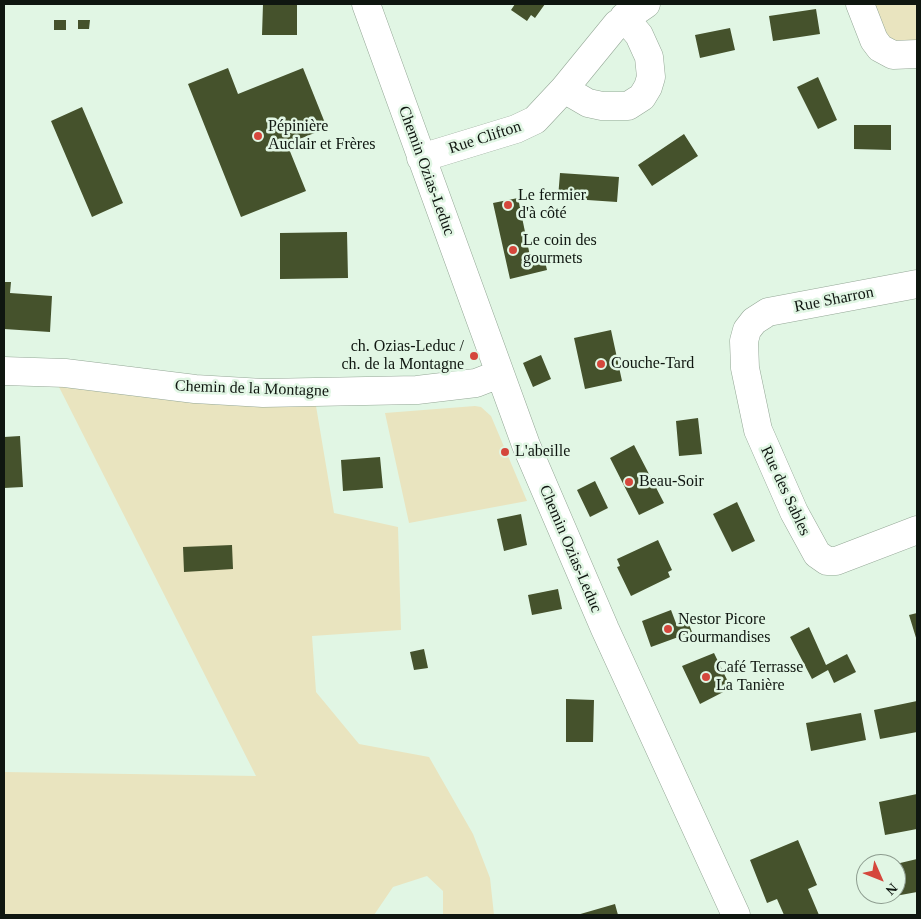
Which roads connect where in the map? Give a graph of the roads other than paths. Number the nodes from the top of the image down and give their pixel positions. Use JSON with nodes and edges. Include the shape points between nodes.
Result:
{"nodes":[{"id":1,"x":366,"y":4,"type":"edge"},
{"id":2,"x":860,"y":4,"type":"edge"},
{"id":3,"x":635,"y":11,"type":"edge"},
{"id":4,"x":917,"y":54,"type":"edge"},
{"id":5,"x":564,"y":89,"type":"junction"},
{"id":6,"x":421,"y":158,"type":"junction"},
{"id":7,"x":917,"y":284,"type":"edge"},
{"id":8,"x":754,"y":321,"type":"joint"},
{"id":9,"x":4,"y":371,"type":"edge"},
{"id":10,"x":499,"y":374,"type":"junction"},
{"id":11,"x":917,"y":530,"type":"edge"},
{"id":12,"x":736,"y":915,"type":"edge"}],
"edges":[{"from":1,"to":6,"type":"street","name":"Chemin Ozias-Leduc"},
{"from":2,"to":4,"type":"street","via":[[880,48],[893,56]]},
{"from":3,"to":5,"type":"street","name":"Rue Clifton"},
{"from":3,"to":5,"type":"street","name":"Rue Clifton","via":[[650,65],[650,82],[642,97],[628,106],[602,106],[588,103]]},
{"from":5,"to":6,"type":"street","name":"Rue Clifton","via":[[529,124]]},
{"from":6,"to":10,"type":"street","name":"Chemin Ozias-Leduc"},
{"from":7,"to":8,"type":"street","name":"Rue Sharron","via":[[768,312]]},
{"from":8,"to":11,"type":"street","name":"Rue des Sables","via":[[745,336],[744,354],[758,430],[790,504],[817,554],[836,561]]},
{"from":9,"to":10,"type":"street","name":"Chemin de la Montagne","via":[[65,373],[263,393],[425,389],[476,383]]},
{"from":10,"to":12,"type":"street","name":"Chemin Ozias-Leduc","via":[[572,556]]}]}
